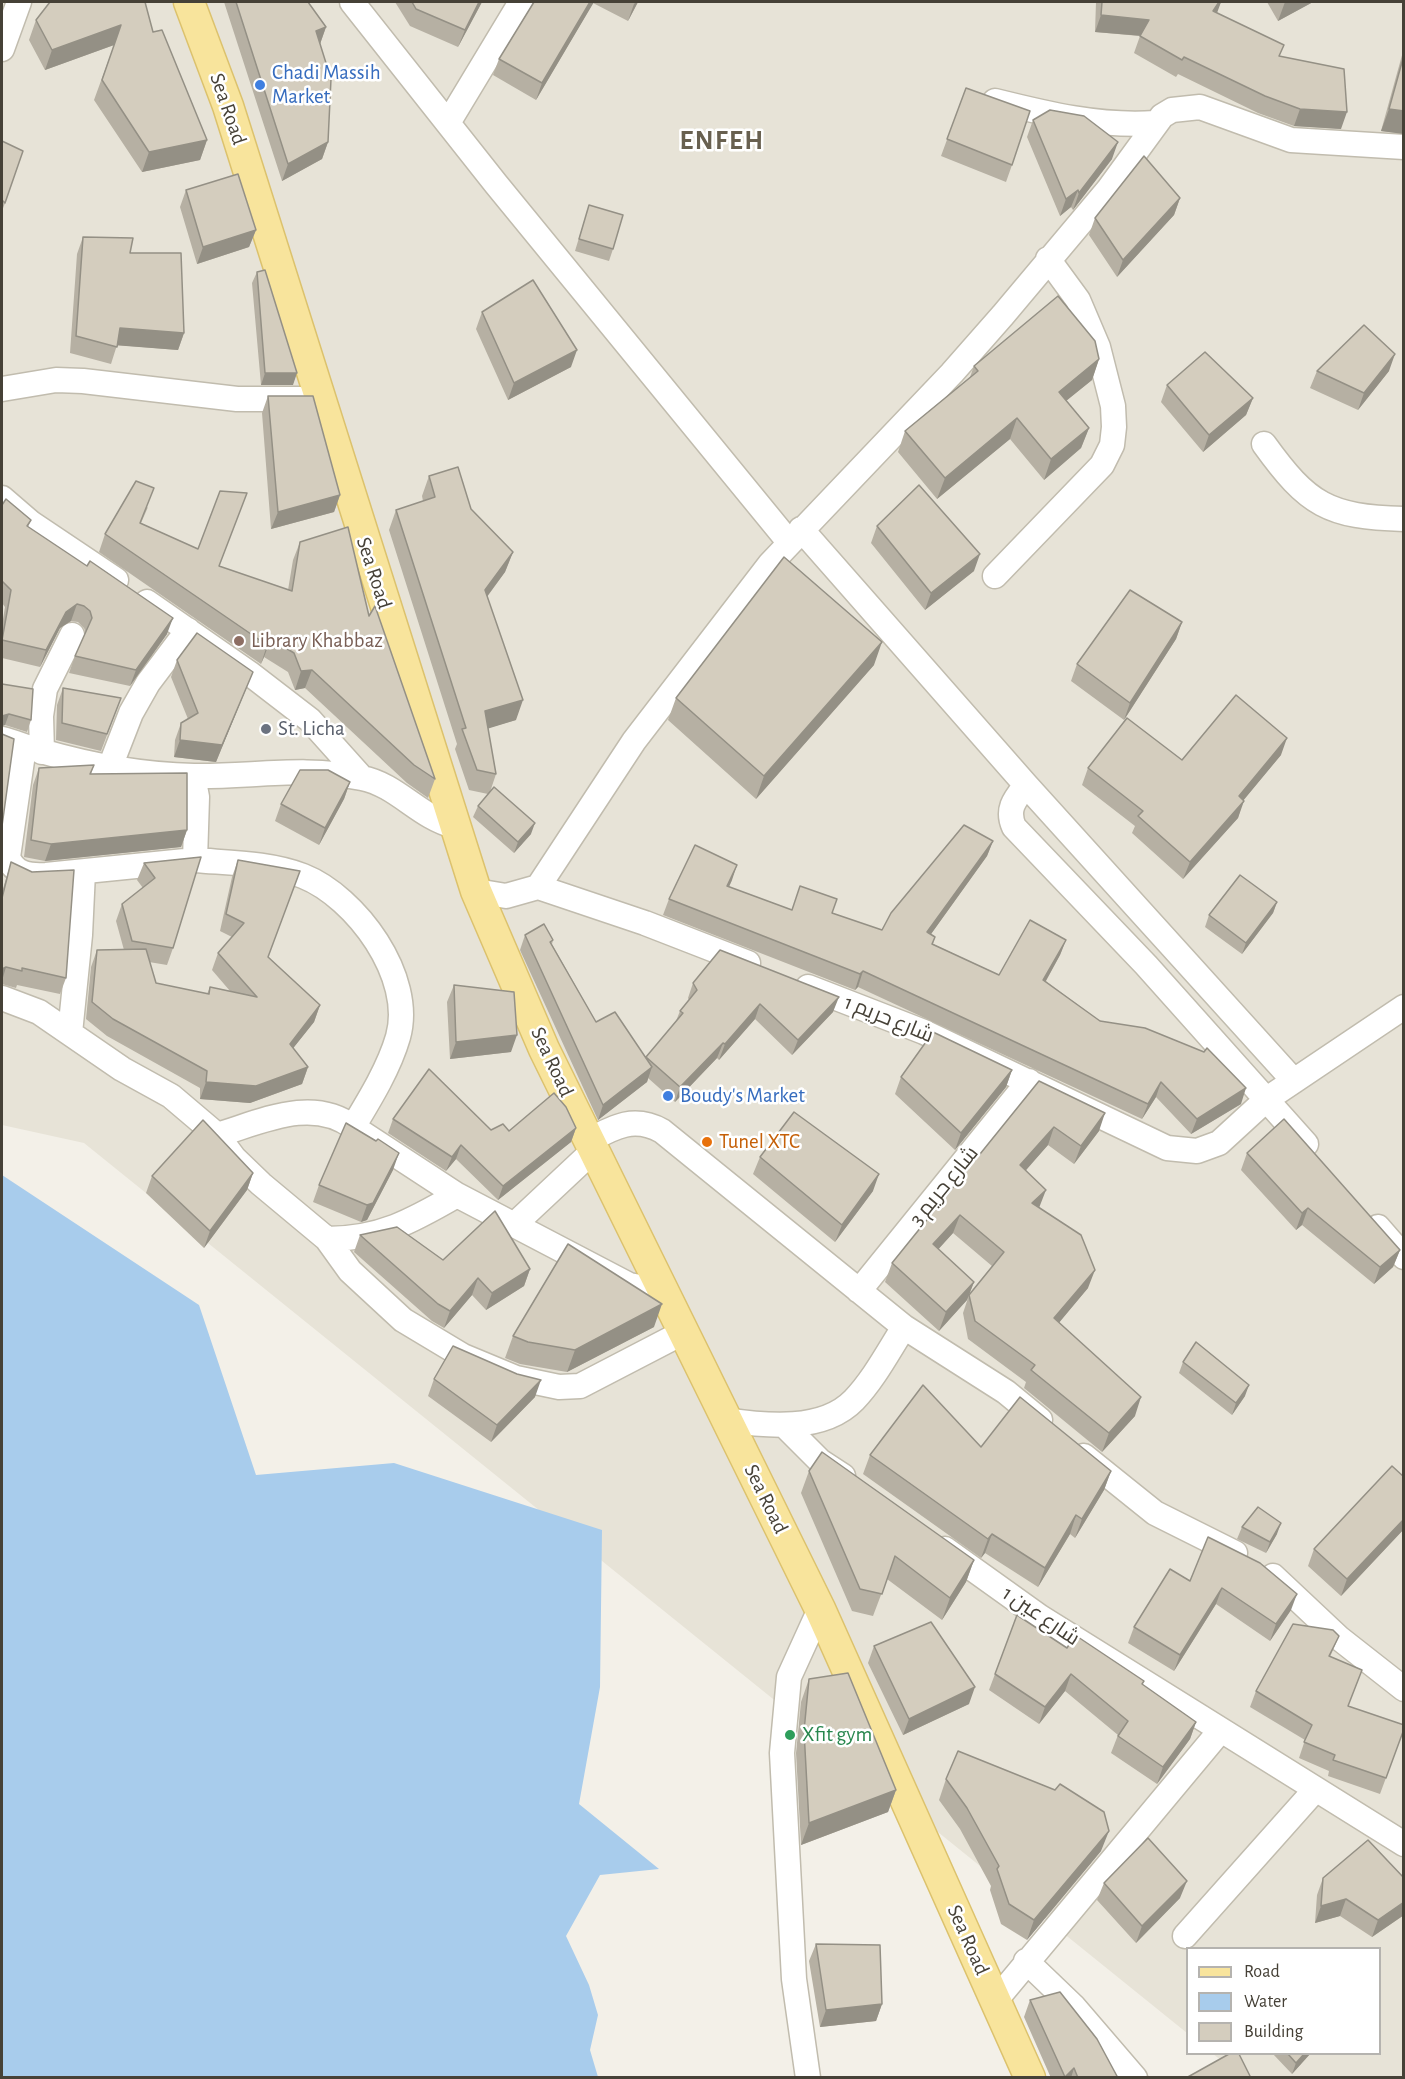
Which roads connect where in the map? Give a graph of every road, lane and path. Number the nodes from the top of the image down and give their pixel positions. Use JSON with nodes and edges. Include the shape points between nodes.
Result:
{"nodes":[{"id":1,"x":19,"y":2,"type":"edge"},
{"id":2,"x":189,"y":2,"type":"edge"},
{"id":3,"x":352,"y":2,"type":"edge"},
{"id":4,"x":521,"y":2,"type":"edge"},
{"id":5,"x":3,"y":41,"type":"edge"},
{"id":6,"x":995,"y":101,"type":"edge"},
{"id":7,"x":448,"y":123,"type":"junction"},
{"id":8,"x":1155,"y":123,"type":"junction"},
{"id":9,"x":1404,"y":147,"type":"edge"},
{"id":10,"x":1048,"y":259,"type":"junction"},
{"id":11,"x":2,"y":389,"type":"edge"},
{"id":12,"x":320,"y":399,"type":"junction"},
{"id":13,"x":1264,"y":444,"type":"dead end"},
{"id":14,"x":2,"y":498,"type":"edge"},
{"id":15,"x":1404,"y":519,"type":"edge"},
{"id":16,"x":795,"y":535,"type":"junction"},
{"id":17,"x":995,"y":576,"type":"dead end"},
{"id":18,"x":188,"y":630,"type":"junction"},
{"id":19,"x":72,"y":635,"type":"dead end"},
{"id":20,"x":23,"y":746,"type":"edge"},
{"id":21,"x":110,"y":767,"type":"junction"},
{"id":22,"x":193,"y":776,"type":"junction"},
{"id":23,"x":362,"y":778,"type":"junction"},
{"id":24,"x":1026,"y":785,"type":"junction"},
{"id":25,"x":454,"y":826,"type":"junction"},
{"id":26,"x":5,"y":859,"type":"edge"},
{"id":27,"x":195,"y":861,"type":"junction"},
{"id":28,"x":83,"y":872,"type":"junction"},
{"id":29,"x":538,"y":887,"type":"junction"},
{"id":30,"x":476,"y":891,"type":"junction"},
{"id":31,"x":2,"y":998,"type":"edge"},
{"id":32,"x":1404,"y":1007,"type":"edge"},
{"id":33,"x":70,"y":1033,"type":"junction"},
{"id":34,"x":1029,"y":1081,"type":"junction"},
{"id":35,"x":1294,"y":1081,"type":"junction"},
{"id":36,"x":1267,"y":1099,"type":"junction"},
{"id":37,"x":353,"y":1127,"type":"junction"},
{"id":38,"x":217,"y":1135,"type":"junction"},
{"id":39,"x":593,"y":1145,"type":"junction"},
{"id":40,"x":1320,"y":1161,"type":"edge"},
{"id":41,"x":457,"y":1195,"type":"junction"},
{"id":42,"x":1366,"y":1213,"type":"edge"},
{"id":43,"x":515,"y":1224,"type":"junction"},
{"id":44,"x":327,"y":1239,"type":"junction"},
{"id":45,"x":1404,"y":1257,"type":"edge"},
{"id":46,"x":859,"y":1291,"type":"junction"},
{"id":47,"x":663,"y":1292,"type":"junction"},
{"id":48,"x":904,"y":1328,"type":"junction"},
{"id":49,"x":684,"y":1332,"type":"junction"},
{"id":50,"x":726,"y":1420,"type":"junction"},
{"id":51,"x":784,"y":1425,"type":"junction"},
{"id":52,"x":863,"y":1490,"type":"edge"},
{"id":53,"x":928,"y":1536,"type":"edge"},
{"id":54,"x":820,"y":1609,"type":"junction"},
{"id":55,"x":1404,"y":1689,"type":"edge"},
{"id":56,"x":1220,"y":1731,"type":"junction"},
{"id":57,"x":1315,"y":1790,"type":"junction"},
{"id":58,"x":1365,"y":1820,"type":"junction"},
{"id":59,"x":1404,"y":1821,"type":"edge"},
{"id":60,"x":1404,"y":1844,"type":"edge"},
{"id":61,"x":1185,"y":1936,"type":"dead end"},
{"id":62,"x":1026,"y":1961,"type":"junction"},
{"id":63,"x":995,"y":2001,"type":"junction"},
{"id":64,"x":808,"y":2078,"type":"edge"},
{"id":65,"x":1030,"y":2078,"type":"edge"},
{"id":66,"x":1135,"y":2078,"type":"edge"}],
"edges":[{"from":1,"to":5,"type":"street"},
{"from":2,"to":12,"type":"main road","name":"Sea Road","via":[[228,106]]},
{"from":3,"to":7,"type":"street"},
{"from":4,"to":7,"type":"street"},
{"from":6,"to":8,"type":"street","via":[[1128,125]]},
{"from":7,"to":16,"type":"street"},
{"from":8,"to":9,"type":"street","via":[[1172,110],[1200,107],[1291,140]]},
{"from":8,"to":10,"type":"street","via":[[1139,151]]},
{"from":10,"to":16,"type":"street","via":[[952,373]]},
{"from":10,"to":17,"type":"street","via":[[1078,300],[1098,347],[1114,415],[1112,445],[1102,465]]},
{"from":11,"to":12,"type":"street","via":[[56,380],[237,399]]},
{"from":12,"to":25,"type":"main road","name":"Sea Road"},
{"from":13,"to":15,"type":"street","via":[[1293,483],[1332,510]]},
{"from":14,"to":18,"type":"street","via":[[31,523]]},
{"from":16,"to":24,"type":"street"},
{"from":16,"to":29,"type":"street","via":[[634,741]]},
{"from":18,"to":21,"type":"street","via":[[148,683],[131,713]]},
{"from":18,"to":23,"type":"street","via":[[310,720]]},
{"from":19,"to":20,"type":"street","via":[[45,689],[41,716]]},
{"from":20,"to":21,"type":"street"},
{"from":20,"to":26,"type":"street"},
{"from":21,"to":22,"type":"street"},
{"from":22,"to":23,"type":"street","via":[[288,771]]},
{"from":22,"to":27,"type":"street","via":[[197,797]]},
{"from":23,"to":25,"type":"street","via":[[380,783],[431,818]]},
{"from":24,"to":35,"type":"street"},
{"from":24,"to":36,"type":"street","via":[[1010,811],[1014,827]]},
{"from":25,"to":30,"type":"main road","name":"Sea Road"},
{"from":26,"to":28,"type":"street","via":[[27,874]]},
{"from":27,"to":28,"type":"street"},
{"from":27,"to":37,"type":"street","via":[[269,868],[320,884],[350,907],[386,960],[401,1011],[398,1037],[374,1092]]},
{"from":28,"to":33,"type":"street"},
{"from":29,"to":30,"type":"street","via":[[506,896]]},
{"from":29,"to":34,"type":"street","name":"شارع حريم 1","via":[[645,923],[924,1032]]},
{"from":30,"to":39,"type":"main road","name":"Sea Road","via":[[544,1049]]},
{"from":31,"to":33,"type":"street","via":[[39,1012]]},
{"from":32,"to":35,"type":"street","name":"شارع حريم 1"},
{"from":33,"to":38,"type":"street","via":[[122,1069],[171,1096]]},
{"from":34,"to":36,"type":"street","name":"شارع حريم 1","via":[[1167,1148],[1184,1151],[1219,1143]]},
{"from":34,"to":46,"type":"street","name":"شارع حريم 3"},
{"from":35,"to":36,"type":"street","name":"شارع حريم 1"},
{"from":36,"to":40,"type":"street"},
{"from":37,"to":38,"type":"street","via":[[334,1114],[302,1111]]},
{"from":37,"to":41,"type":"street"},
{"from":38,"to":44,"type":"street","via":[[234,1158]]},
{"from":39,"to":43,"type":"street"},
{"from":39,"to":46,"type":"street","via":[[626,1122],[656,1128]]},
{"from":39,"to":47,"type":"main road","name":"Sea Road"},
{"from":41,"to":43,"type":"street"},
{"from":41,"to":44,"type":"street","via":[[390,1231]]},
{"from":42,"to":45,"type":"street"},
{"from":43,"to":47,"type":"street","via":[[629,1285]]},
{"from":44,"to":49,"type":"street","via":[[350,1271],[402,1320],[463,1356],[516,1378],[559,1387],[580,1386]]},
{"from":46,"to":48,"type":"street"},
{"from":47,"to":49,"type":"main road","name":"Sea Road"},
{"from":48,"to":51,"type":"street","via":[[853,1401],[831,1414]]},
{"from":48,"to":55,"type":"street","via":[[1006,1392],[1155,1513],[1262,1567],[1339,1638]]},
{"from":49,"to":50,"type":"main road","name":"Sea Road"},
{"from":50,"to":51,"type":"street"},
{"from":50,"to":54,"type":"main road","name":"Sea Road"},
{"from":51,"to":52,"type":"street","via":[[820,1461]]},
{"from":53,"to":56,"type":"street","name":"شارع عين 1","via":[[1040,1617]]},
{"from":54,"to":63,"type":"main road","name":"Sea Road"},
{"from":54,"to":64,"type":"street","via":[[789,1677],[782,1753],[794,1979]]},
{"from":56,"to":57,"type":"street","name":"شارع عين 1"},
{"from":56,"to":62,"type":"street"},
{"from":57,"to":58,"type":"street","name":"شارع عين 1"},
{"from":57,"to":61,"type":"street"},
{"from":58,"to":59,"type":"street"},
{"from":58,"to":60,"type":"street","name":"شارع عين 1"},
{"from":62,"to":63,"type":"street"},
{"from":62,"to":66,"type":"street","via":[[1074,2007]]},
{"from":63,"to":65,"type":"main road","name":"Sea Road"}]}
